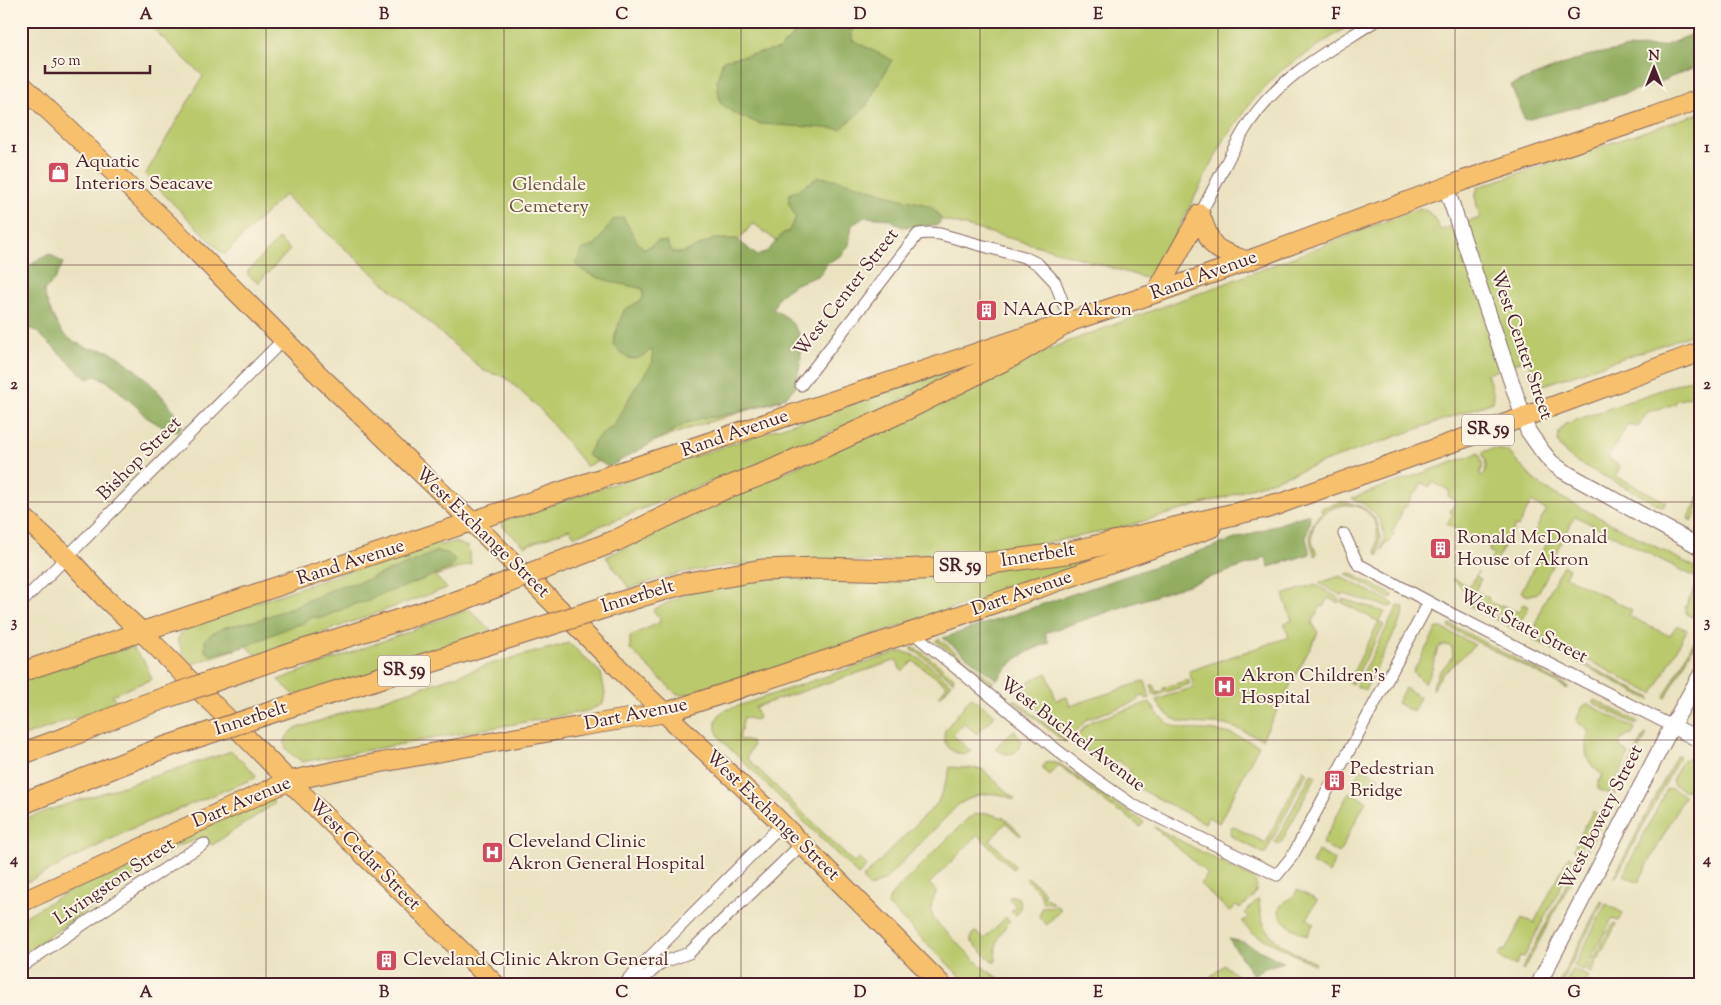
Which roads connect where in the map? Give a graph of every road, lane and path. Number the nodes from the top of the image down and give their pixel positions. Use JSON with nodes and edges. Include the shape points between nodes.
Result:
{"nodes":[{"id":1,"x":1375,"y":21,"type":"edge"},
{"id":2,"x":21,"y":84,"type":"edge"},
{"id":3,"x":1697,"y":99,"type":"edge"},
{"id":4,"x":1446,"y":187,"type":"junction"},
{"id":5,"x":1200,"y":214,"type":"junction"},
{"id":6,"x":1246,"y":262,"type":"junction"},
{"id":7,"x":1156,"y":294,"type":"junction"},
{"id":8,"x":1070,"y":321,"type":"junction"},
{"id":9,"x":284,"y":339,"type":"junction"},
{"id":10,"x":1699,"y":352,"type":"edge"},
{"id":11,"x":801,"y":386,"type":"dead end"},
{"id":12,"x":1524,"y":417,"type":"junction"},
{"id":13,"x":1278,"y":504,"type":"junction"},
{"id":14,"x":21,"y":515,"type":"edge"},
{"id":15,"x":471,"y":521,"type":"junction"},
{"id":16,"x":1344,"y":534,"type":"dead end"},
{"id":17,"x":1700,"y":547,"type":"edge"},
{"id":18,"x":67,"y":557,"type":"junction"},
{"id":19,"x":1429,"y":602,"type":"junction"},
{"id":20,"x":21,"y":603,"type":"edge"},
{"id":21,"x":142,"y":632,"type":"junction"},
{"id":22,"x":912,"y":632,"type":"junction"},
{"id":23,"x":21,"y":672,"type":"edge"},
{"id":24,"x":1700,"y":676,"type":"edge"},
{"id":25,"x":664,"y":713,"type":"junction"},
{"id":26,"x":1672,"y":726,"type":"junction"},
{"id":27,"x":1700,"y":740,"type":"edge"},
{"id":28,"x":21,"y":754,"type":"edge"},
{"id":29,"x":289,"y":781,"type":"junction"},
{"id":30,"x":21,"y":804,"type":"edge"},
{"id":31,"x":782,"y":824,"type":"junction"},
{"id":32,"x":204,"y":844,"type":"dead end"},
{"id":33,"x":802,"y":844,"type":"junction"},
{"id":34,"x":22,"y":902,"type":"edge"},
{"id":35,"x":21,"y":967,"type":"edge"},
{"id":36,"x":1541,"y":979,"type":"dead end"},
{"id":37,"x":495,"y":984,"type":"edge"},
{"id":38,"x":626,"y":984,"type":"edge"},
{"id":39,"x":638,"y":984,"type":"edge"},
{"id":40,"x":941,"y":984,"type":"edge"}],
"edges":[{"from":1,"to":5,"type":"street","via":[[1308,63],[1268,99],[1231,153]]},
{"from":2,"to":9,"type":"main road","name":"West Exchange Street"},
{"from":3,"to":4,"type":"main road","number":"SR 59"},
{"from":4,"to":6,"type":"main road","name":"Rand Avenue","number":"SR 59"},
{"from":4,"to":12,"type":"street","name":"West Center Street"},
{"from":5,"to":6,"type":"main road","via":[[1214,247]]},
{"from":5,"to":7,"type":"main road"},
{"from":6,"to":7,"type":"main road","name":"Rand Avenue","number":"SR 59"},
{"from":7,"to":8,"type":"main road","name":"Rand Avenue","number":"SR 59"},
{"from":8,"to":11,"type":"street","name":"West Center Street","via":[[1055,282],[1038,264],[1024,257],[940,234],[918,234]]},
{"from":8,"to":15,"type":"main road","name":"Rand Avenue"},
{"from":8,"to":28,"type":"highway","number":"SR 59","bridge":true,"via":[[1014,355],[907,409],[721,490],[616,541],[459,601],[139,707]]},
{"from":9,"to":15,"type":"main road","name":"West Exchange Street"},
{"from":9,"to":18,"type":"street","name":"Bishop Street"},
{"from":10,"to":12,"type":"main road","number":"SR 59"},
{"from":12,"to":13,"type":"main road","number":"SR 59"},
{"from":12,"to":17,"type":"street","name":"West Center Street","via":[[1528,431],[1542,451],[1563,471]]},
{"from":13,"to":22,"type":"main road","name":"Dart Avenue"},
{"from":13,"to":30,"type":"highway","name":"Innerbelt","number":"SR 59","bridge":true,"via":[[1066,552],[960,568],[762,570],[682,584],[160,749]]},
{"from":14,"to":18,"type":"main road","name":"West Cedar Street"},
{"from":15,"to":21,"type":"main road","name":"Rand Avenue"},
{"from":15,"to":25,"type":"main road","name":"West Exchange Street"},
{"from":16,"to":19,"type":"street","name":"West State Street","via":[[1358,564]]},
{"from":18,"to":20,"type":"street","name":"Bishop Street"},
{"from":18,"to":21,"type":"main road","name":"West Cedar Street"},
{"from":19,"to":22,"type":"street","name":"West Buchtel Avenue","via":[[1293,855],[1277,875],[1127,801],[1058,751]]},
{"from":19,"to":26,"type":"street","name":"West State Street"},
{"from":21,"to":23,"type":"main road","name":"Rand Avenue"},
{"from":21,"to":29,"type":"main road","name":"West Cedar Street"},
{"from":22,"to":25,"type":"main road","name":"Dart Avenue"},
{"from":24,"to":26,"type":"street","name":"West Bowery Street"},
{"from":25,"to":29,"type":"main road","name":"Dart Avenue"},
{"from":25,"to":31,"type":"main road","name":"West Exchange Street"},
{"from":26,"to":27,"type":"street","name":"West State Street"},
{"from":26,"to":36,"type":"street","name":"West Bowery Street"},
{"from":29,"to":34,"type":"main road","name":"Dart Avenue"},
{"from":29,"to":37,"type":"main road","name":"West Cedar Street"},
{"from":31,"to":33,"type":"main road","name":"West Exchange Street"},
{"from":31,"to":38,"type":"street"},
{"from":32,"to":35,"type":"street","name":"Livingston Street"},
{"from":33,"to":39,"type":"street","via":[[689,953],[661,964]]},
{"from":33,"to":40,"type":"main road","name":"West Exchange Street"}]}
